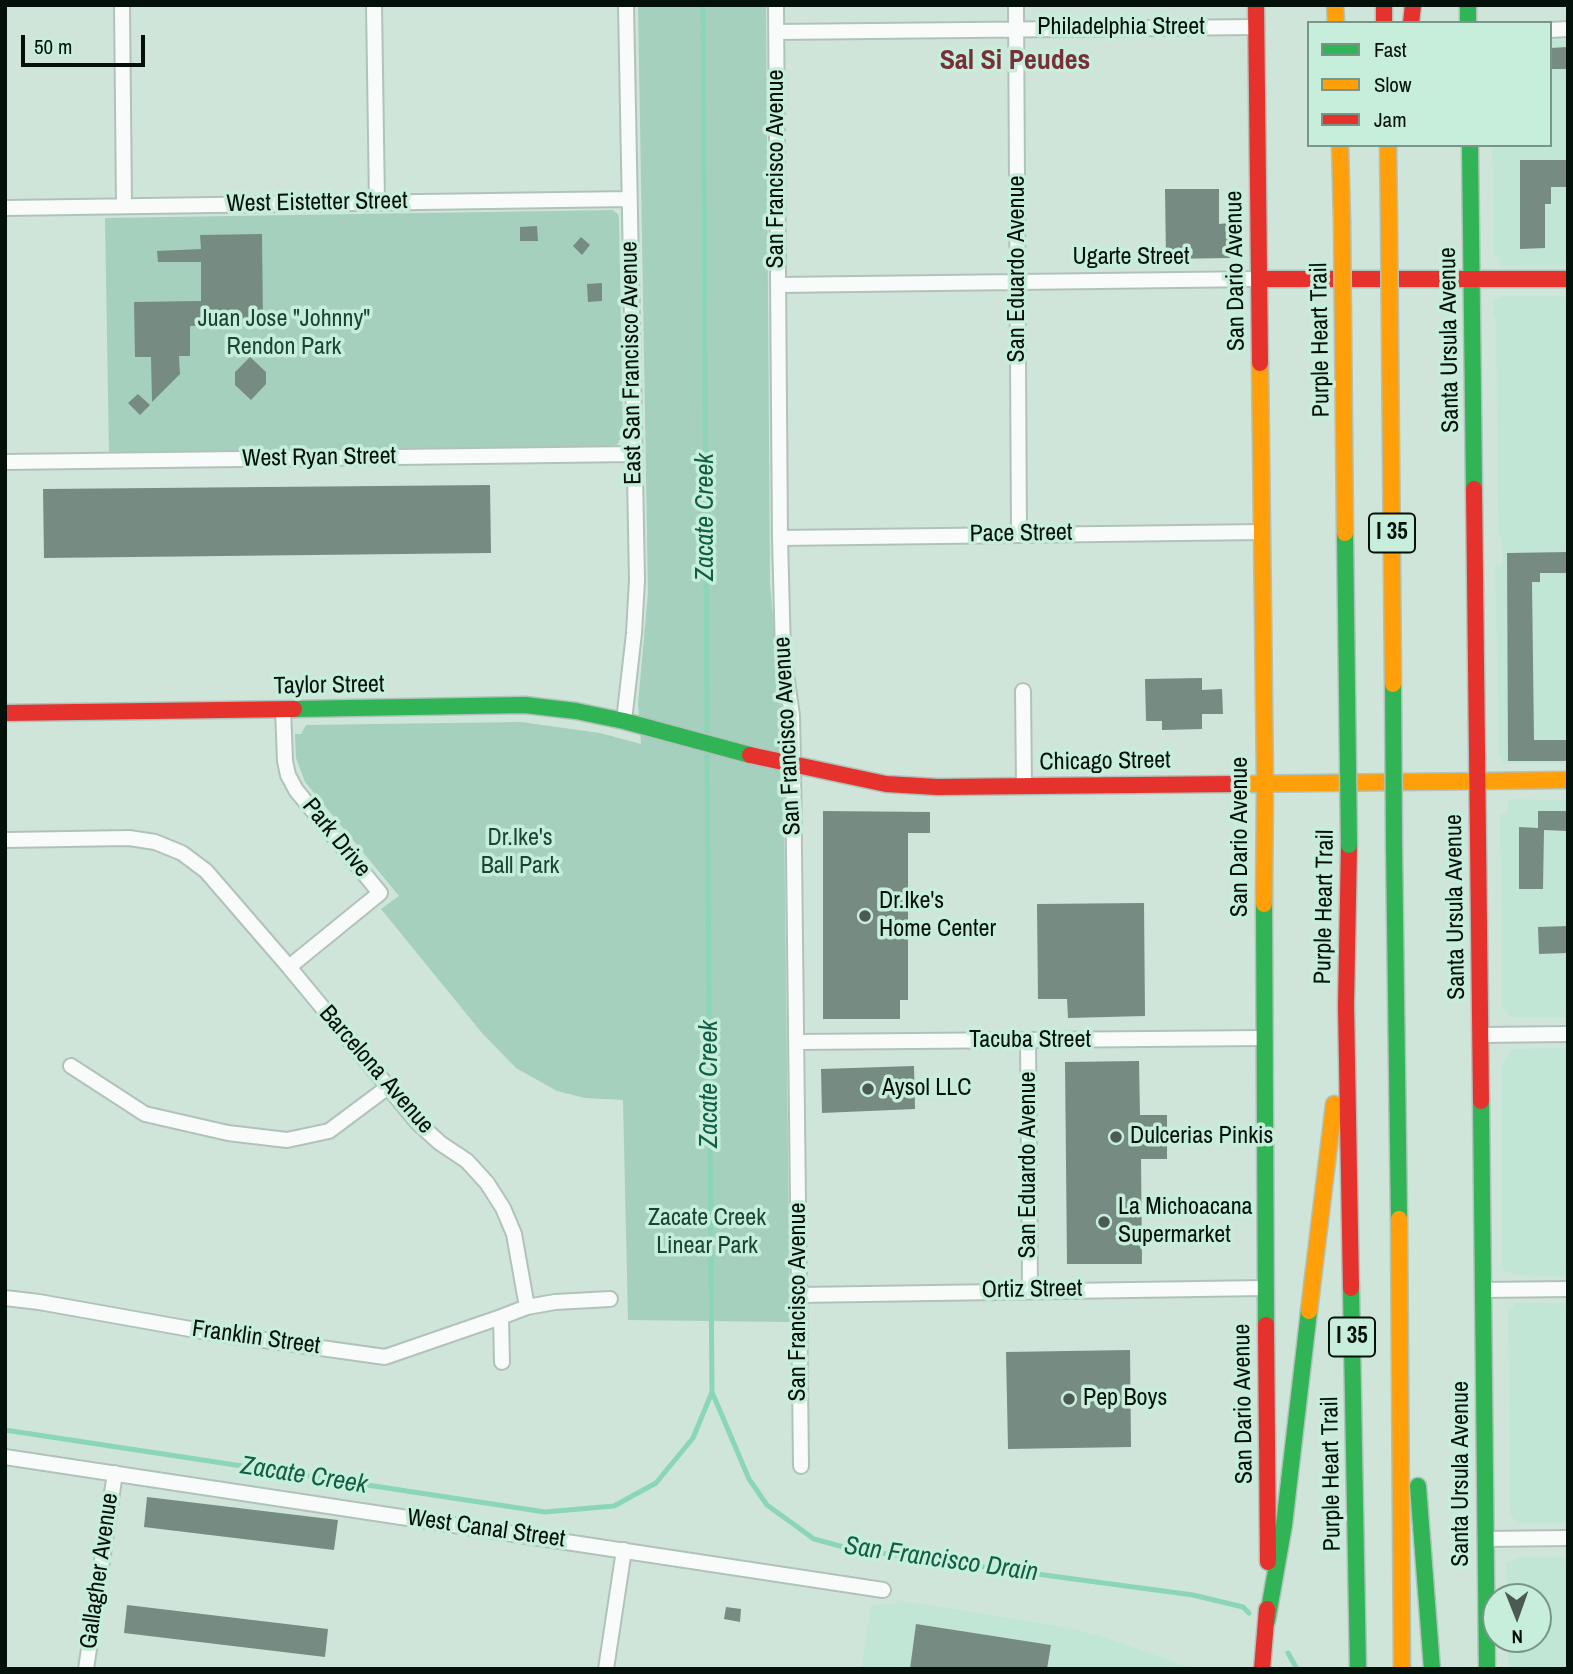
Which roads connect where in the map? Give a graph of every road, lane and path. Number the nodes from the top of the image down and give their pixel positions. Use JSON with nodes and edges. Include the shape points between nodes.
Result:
{"nodes":[{"id":1,"x":122,"y":5,"type":"edge"},
{"id":2,"x":374,"y":5,"type":"edge"},
{"id":3,"x":626,"y":5,"type":"edge"},
{"id":4,"x":776,"y":5,"type":"edge"},
{"id":5,"x":1016,"y":5,"type":"edge"},
{"id":6,"x":1256,"y":5,"type":"edge"},
{"id":7,"x":1256,"y":27,"type":"junction"},
{"id":8,"x":1016,"y":29,"type":"junction"},
{"id":9,"x":776,"y":32,"type":"junction"},
{"id":10,"x":1340,"y":147,"type":"edge"},
{"id":11,"x":1388,"y":147,"type":"edge"},
{"id":12,"x":1470,"y":147,"type":"edge"},
{"id":13,"x":629,"y":199,"type":"junction"},
{"id":14,"x":377,"y":203,"type":"junction"},
{"id":15,"x":124,"y":206,"type":"junction"},
{"id":16,"x":5,"y":208,"type":"edge"},
{"id":17,"x":1259,"y":279,"type":"junction"},
{"id":18,"x":1568,"y":279,"type":"edge"},
{"id":19,"x":1018,"y":281,"type":"junction"},
{"id":20,"x":1472,"y":281,"type":"junction"},
{"id":21,"x":778,"y":285,"type":"junction"},
{"id":22,"x":633,"y":454,"type":"junction"},
{"id":23,"x":5,"y":462,"type":"edge"},
{"id":24,"x":1262,"y":532,"type":"junction"},
{"id":25,"x":1019,"y":534,"type":"junction"},
{"id":26,"x":780,"y":538,"type":"junction"},
{"id":27,"x":1023,"y":691,"type":"dead end"},
{"id":28,"x":283,"y":709,"type":"junction"},
{"id":29,"x":5,"y":713,"type":"edge"},
{"id":30,"x":624,"y":721,"type":"junction"},
{"id":31,"x":650,"y":729,"type":"joint"},
{"id":32,"x":793,"y":765,"type":"junction"},
{"id":33,"x":1478,"y":780,"type":"junction"},
{"id":34,"x":1568,"y":780,"type":"edge"},
{"id":35,"x":1265,"y":783,"type":"junction"},
{"id":36,"x":1024,"y":786,"type":"junction"},
{"id":37,"x":5,"y":840,"type":"edge"},
{"id":38,"x":289,"y":967,"type":"junction"},
{"id":39,"x":1346,"y":1005,"type":"junction"},
{"id":40,"x":1568,"y":1034,"type":"edge"},
{"id":41,"x":1481,"y":1035,"type":"junction"},
{"id":42,"x":1263,"y":1038,"type":"junction"},
{"id":43,"x":1028,"y":1041,"type":"junction"},
{"id":44,"x":797,"y":1042,"type":"junction"},
{"id":45,"x":71,"y":1066,"type":"dead end"},
{"id":46,"x":388,"y":1087,"type":"junction"},
{"id":47,"x":1265,"y":1288,"type":"junction"},
{"id":48,"x":1568,"y":1289,"type":"edge"},
{"id":49,"x":1030,"y":1290,"type":"junction"},
{"id":50,"x":1483,"y":1290,"type":"junction"},
{"id":51,"x":799,"y":1295,"type":"junction"},
{"id":52,"x":5,"y":1298,"type":"edge"},
{"id":53,"x":610,"y":1300,"type":"dead end"},
{"id":54,"x":527,"y":1307,"type":"junction"},
{"id":55,"x":501,"y":1317,"type":"junction"},
{"id":56,"x":502,"y":1362,"type":"dead end"},
{"id":57,"x":1402,"y":1416,"type":"junction"},
{"id":58,"x":5,"y":1457,"type":"edge"},
{"id":59,"x":801,"y":1466,"type":"dead end"},
{"id":60,"x":115,"y":1473,"type":"junction"},
{"id":61,"x":1568,"y":1538,"type":"edge"},
{"id":62,"x":1485,"y":1539,"type":"junction"},
{"id":63,"x":624,"y":1549,"type":"junction"},
{"id":64,"x":883,"y":1590,"type":"dead end"},
{"id":65,"x":1267,"y":1621,"type":"junction"},
{"id":66,"x":86,"y":1669,"type":"edge"},
{"id":67,"x":606,"y":1669,"type":"edge"},
{"id":68,"x":1262,"y":1669,"type":"edge"},
{"id":69,"x":1358,"y":1669,"type":"edge"},
{"id":70,"x":1402,"y":1669,"type":"edge"},
{"id":71,"x":1432,"y":1669,"type":"edge"},
{"id":72,"x":1487,"y":1669,"type":"edge"}],
"edges":[{"from":1,"to":15,"type":"street"},
{"from":2,"to":14,"type":"street"},
{"from":3,"to":13,"type":"street","name":"East San Francisco Avenue"},
{"from":4,"to":9,"type":"street","name":"San Francisco Avenue"},
{"from":5,"to":8,"type":"street","name":"San Eduardo Avenue"},
{"from":6,"to":7,"type":"main road","name":"San Dario Avenue"},
{"from":7,"to":8,"type":"street","name":"Philadelphia Street"},
{"from":7,"to":17,"type":"main road","name":"San Dario Avenue"},
{"from":8,"to":9,"type":"street","name":"Philadelphia Street"},
{"from":8,"to":19,"type":"street","name":"San Eduardo Avenue"},
{"from":9,"to":21,"type":"street","name":"San Francisco Avenue"},
{"from":10,"to":39,"type":"main road","name":"Purple Heart Trail","number":"I 35","bridge":true,"via":[[1349,845]]},
{"from":11,"to":57,"type":"main road","number":"I 35","bridge":true},
{"from":12,"to":20,"type":"main road","name":"Santa Ursula Avenue"},
{"from":13,"to":14,"type":"street","name":"West Eistetter Street"},
{"from":13,"to":22,"type":"street","name":"East San Francisco Avenue"},
{"from":14,"to":15,"type":"street","name":"West Eistetter Street"},
{"from":15,"to":16,"type":"street","name":"West Eistetter Street"},
{"from":17,"to":19,"type":"street","name":"Ugarte Street"},
{"from":17,"to":20,"type":"main road","name":"Ugarte Street"},
{"from":17,"to":24,"type":"main road","name":"San Dario Avenue"},
{"from":18,"to":20,"type":"main road","name":"Ugarte Street"},
{"from":19,"to":21,"type":"street","name":"Ugarte Street"},
{"from":19,"to":25,"type":"street","name":"San Eduardo Avenue"},
{"from":20,"to":33,"type":"main road","name":"Santa Ursula Avenue"},
{"from":21,"to":26,"type":"street","name":"San Francisco Avenue"},
{"from":22,"to":23,"type":"street","name":"West Ryan Street"},
{"from":22,"to":30,"type":"street","name":"East San Francisco Avenue","via":[[636,580]]},
{"from":24,"to":25,"type":"street","name":"Pace Street"},
{"from":24,"to":35,"type":"main road","name":"San Dario Avenue"},
{"from":25,"to":26,"type":"street","name":"Pace Street"},
{"from":26,"to":32,"type":"street","name":"San Francisco Avenue","via":[[783,652]]},
{"from":27,"to":36,"type":"street"},
{"from":28,"to":29,"type":"main road","name":"Taylor Street"},
{"from":28,"to":30,"type":"main road","name":"Taylor Street","via":[[525,705]]},
{"from":28,"to":38,"type":"street","name":"Park Drive","via":[[288,775],[380,893]]},
{"from":30,"to":31,"type":"main road","name":"Taylor Street"},
{"from":31,"to":32,"type":"main road","name":"Chicago Street"},
{"from":32,"to":36,"type":"main road","name":"Chicago Street","via":[[886,785]]},
{"from":32,"to":44,"type":"street","name":"San Francisco Avenue"},
{"from":33,"to":34,"type":"main road","name":"Chicago Street"},
{"from":33,"to":35,"type":"main road","name":"Chicago Street"},
{"from":33,"to":41,"type":"main road","name":"Santa Ursula Avenue"},
{"from":35,"to":36,"type":"main road","name":"Chicago Street"},
{"from":35,"to":42,"type":"main road","name":"San Dario Avenue"},
{"from":37,"to":38,"type":"street","name":"Barcelona Avenue","via":[[129,838],[182,853],[206,871]]},
{"from":38,"to":46,"type":"street","name":"Barcelona Avenue"},
{"from":39,"to":65,"type":"main road","via":[[1284,1525]]},
{"from":39,"to":69,"type":"main road","name":"Purple Heart Trail","number":"I 35"},
{"from":40,"to":41,"type":"street"},
{"from":41,"to":50,"type":"main road","name":"Santa Ursula Avenue"},
{"from":42,"to":43,"type":"street","name":"Tacuba Street"},
{"from":42,"to":47,"type":"main road","name":"San Dario Avenue"},
{"from":43,"to":44,"type":"street","name":"Tacuba Street"},
{"from":43,"to":49,"type":"street","name":"San Eduardo Avenue"},
{"from":44,"to":51,"type":"street","name":"San Francisco Avenue"},
{"from":45,"to":46,"type":"street","via":[[145,1114],[228,1133],[287,1140],[329,1131]]},
{"from":46,"to":54,"type":"street","name":"Barcelona Avenue","via":[[416,1122],[467,1161],[503,1208],[514,1234]]},
{"from":47,"to":49,"type":"street","name":"Ortiz Street"},
{"from":47,"to":65,"type":"main road","name":"San Dario Avenue"},
{"from":48,"to":50,"type":"street"},
{"from":49,"to":51,"type":"street","name":"Ortiz Street"},
{"from":50,"to":62,"type":"main road","name":"Santa Ursula Avenue"},
{"from":51,"to":59,"type":"street","name":"San Francisco Avenue"},
{"from":52,"to":55,"type":"street","name":"Franklin Street","via":[[385,1357]]},
{"from":53,"to":54,"type":"street","name":"Franklin Street","via":[[555,1301]]},
{"from":54,"to":55,"type":"street","name":"Franklin Street"},
{"from":55,"to":56,"type":"street"},
{"from":57,"to":70,"type":"main road","number":"I 35"},
{"from":57,"to":71,"type":"main road","via":[[1418,1483]]},
{"from":58,"to":60,"type":"street","name":"West Canal Street"},
{"from":60,"to":63,"type":"street","name":"West Canal Street"},
{"from":60,"to":66,"type":"street","name":"Gallagher Avenue"},
{"from":61,"to":62,"type":"street"},
{"from":62,"to":72,"type":"main road","name":"Santa Ursula Avenue"},
{"from":63,"to":64,"type":"street","name":"West Canal Street"},
{"from":63,"to":67,"type":"street"},
{"from":65,"to":68,"type":"main road","name":"San Dario Avenue"}]}
